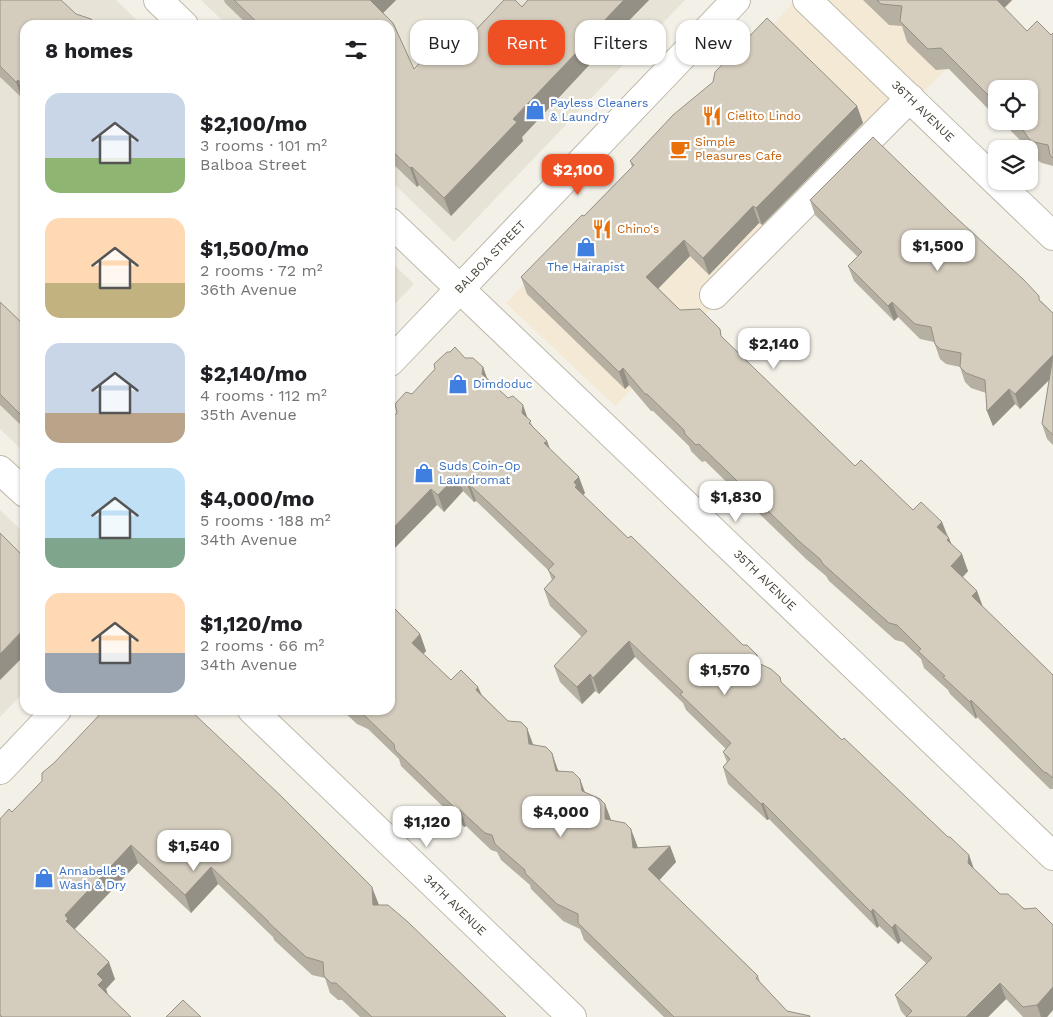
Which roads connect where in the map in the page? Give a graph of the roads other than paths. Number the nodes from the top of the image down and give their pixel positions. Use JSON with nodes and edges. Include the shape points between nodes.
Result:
{"nodes":[{"id":1,"x":158,"y":0,"type":"edge"},
{"id":2,"x":736,"y":0,"type":"edge"},
{"id":3,"x":807,"y":0,"type":"edge"},
{"id":4,"x":179,"y":20,"type":"edge"},
{"id":5,"x":910,"y":98,"type":"junction"},
{"id":6,"x":395,"y":227,"type":"edge"},
{"id":7,"x":1053,"y":236,"type":"edge"},
{"id":8,"x":460,"y":289,"type":"junction"},
{"id":9,"x":714,"y":295,"type":"dead end"},
{"id":10,"x":395,"y":357,"type":"edge"},
{"id":11,"x":0,"y":470,"type":"edge"},
{"id":12,"x":20,"y":489,"type":"edge"},
{"id":13,"x":52,"y":715,"type":"edge"},
{"id":14,"x":257,"y":715,"type":"edge"},
{"id":15,"x":0,"y":770,"type":"edge"},
{"id":16,"x":1053,"y":856,"type":"edge"},
{"id":17,"x":572,"y":1017,"type":"edge"}],
"edges":[{"from":1,"to":4,"type":"street"},
{"from":2,"to":8,"type":"street","name":"BALBOA STREET"},
{"from":3,"to":5,"type":"street","name":"36TH AVENUE"},
{"from":5,"to":7,"type":"street","name":"36TH AVENUE"},
{"from":5,"to":9,"type":"street"},
{"from":6,"to":8,"type":"street","name":"35TH AVENUE"},
{"from":8,"to":10,"type":"street","name":"BALBOA STREET"},
{"from":8,"to":16,"type":"street","name":"35TH AVENUE"},
{"from":11,"to":12,"type":"street"},
{"from":13,"to":15,"type":"street"},
{"from":14,"to":17,"type":"street","name":"34TH AVENUE"}]}
